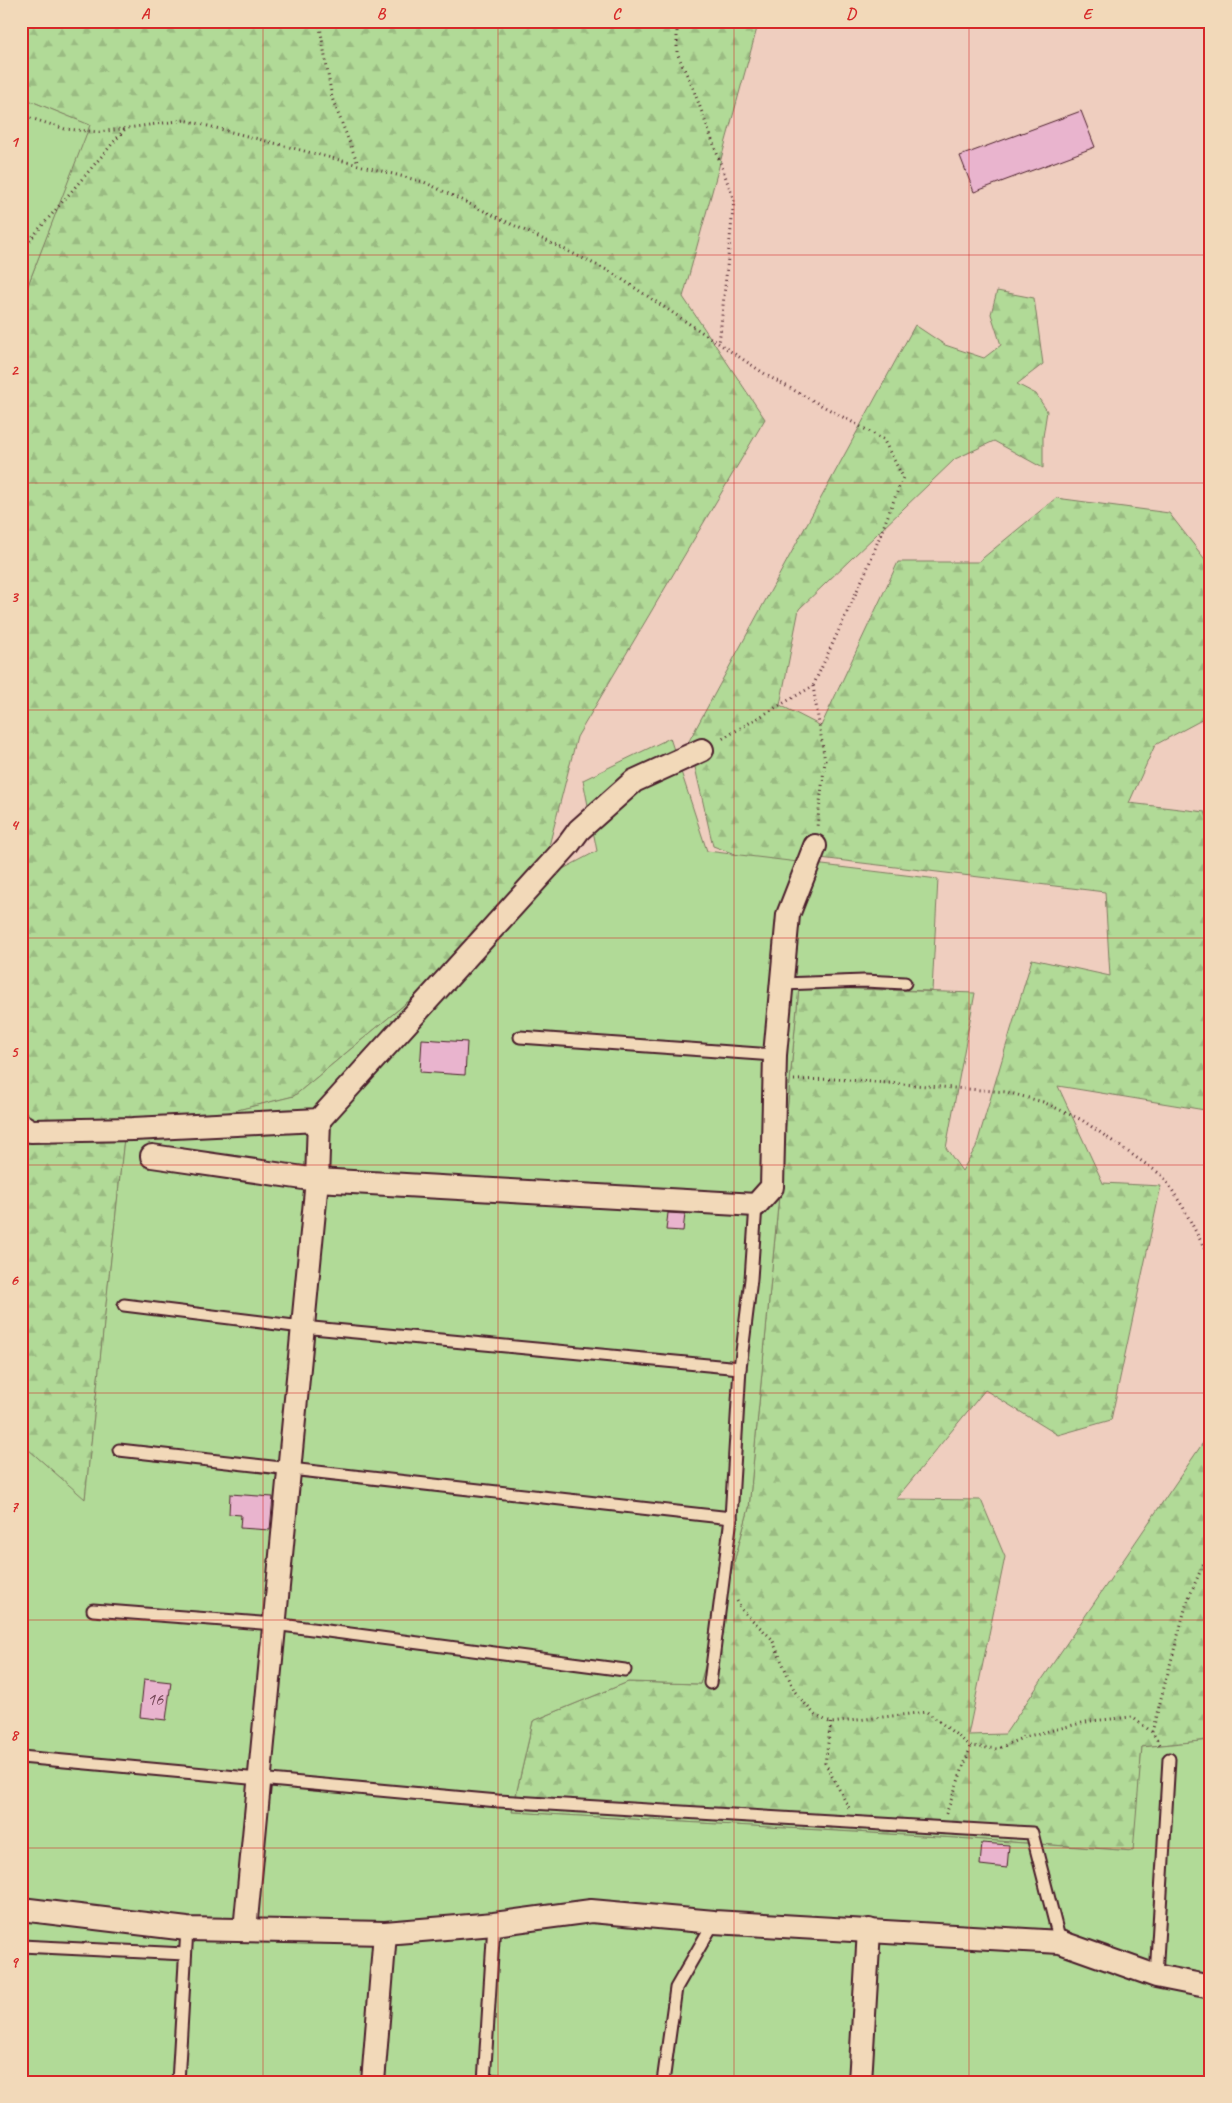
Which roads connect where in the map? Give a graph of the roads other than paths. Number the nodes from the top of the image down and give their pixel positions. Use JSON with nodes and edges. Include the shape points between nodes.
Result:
{"nodes":[{"id":1,"x":702,"y":750,"type":"road end"},
{"id":2,"x":815,"y":846,"type":"road end"},
{"id":3,"x":905,"y":983,"type":"dead end"},
{"id":4,"x":782,"y":984,"type":"junction"},
{"id":5,"x":520,"y":1037,"type":"dead end"},
{"id":6,"x":775,"y":1055,"type":"junction"},
{"id":7,"x":319,"y":1120,"type":"junction"},
{"id":8,"x":21,"y":1125,"type":"edge"},
{"id":9,"x":152,"y":1156,"type":"dead end"},
{"id":10,"x":317,"y":1180,"type":"junction"},
{"id":11,"x":756,"y":1205,"type":"junction"},
{"id":12,"x":124,"y":1305,"type":"dead end"},
{"id":13,"x":302,"y":1327,"type":"junction"},
{"id":14,"x":740,"y":1368,"type":"junction"},
{"id":15,"x":119,"y":1450,"type":"dead end"},
{"id":16,"x":288,"y":1470,"type":"junction"},
{"id":17,"x":731,"y":1518,"type":"junction"},
{"id":18,"x":94,"y":1610,"type":"dead end"},
{"id":19,"x":274,"y":1624,"type":"junction"},
{"id":20,"x":626,"y":1670,"type":"dead end"},
{"id":21,"x":710,"y":1683,"type":"dead end"},
{"id":22,"x":21,"y":1757,"type":"edge"},
{"id":23,"x":1169,"y":1758,"type":"road end"},
{"id":24,"x":259,"y":1778,"type":"junction"},
{"id":25,"x":21,"y":1909,"type":"edge"},
{"id":26,"x":714,"y":1922,"type":"junction"},
{"id":27,"x":494,"y":1924,"type":"junction"},
{"id":28,"x":187,"y":1929,"type":"junction"},
{"id":29,"x":245,"y":1930,"type":"junction"},
{"id":30,"x":869,"y":1930,"type":"junction"},
{"id":31,"x":385,"y":1934,"type":"junction"},
{"id":32,"x":1060,"y":1942,"type":"junction"},
{"id":33,"x":21,"y":1946,"type":"edge"},
{"id":34,"x":185,"y":1954,"type":"junction"},
{"id":35,"x":1156,"y":1976,"type":"junction"},
{"id":36,"x":1211,"y":1987,"type":"edge"},
{"id":37,"x":484,"y":2081,"type":"edge"},
{"id":38,"x":178,"y":2082,"type":"edge"},
{"id":39,"x":373,"y":2082,"type":"edge"},
{"id":40,"x":512,"y":2082,"type":"edge"},
{"id":41,"x":663,"y":2082,"type":"edge"},
{"id":42,"x":860,"y":2082,"type":"edge"}],
"edges":[{"from":1,"to":7,"type":"street","via":[[634,781],[579,830]]},
{"from":2,"to":4,"type":"street","via":[[788,916]]},
{"from":3,"to":4,"type":"lane"},
{"from":4,"to":6,"type":"street"},
{"from":5,"to":6,"type":"lane"},
{"from":6,"to":11,"type":"street","via":[[772,1187]]},
{"from":7,"to":8,"type":"street","via":[[31,1131]]},
{"from":7,"to":10,"type":"street"},
{"from":9,"to":10,"type":"street"},
{"from":10,"to":11,"type":"street"},
{"from":10,"to":13,"type":"street"},
{"from":11,"to":14,"type":"lane"},
{"from":12,"to":13,"type":"lane"},
{"from":13,"to":14,"type":"lane"},
{"from":13,"to":16,"type":"street"},
{"from":14,"to":17,"type":"lane"},
{"from":15,"to":16,"type":"lane"},
{"from":16,"to":17,"type":"lane"},
{"from":16,"to":19,"type":"street"},
{"from":17,"to":21,"type":"lane"},
{"from":18,"to":19,"type":"lane"},
{"from":19,"to":20,"type":"lane"},
{"from":19,"to":24,"type":"street"},
{"from":22,"to":24,"type":"lane"},
{"from":23,"to":35,"type":"lane"},
{"from":24,"to":29,"type":"street"},
{"from":24,"to":32,"type":"lane","via":[[498,1801],[1032,1833]]},
{"from":25,"to":28,"type":"street"},
{"from":26,"to":27,"type":"street","via":[[591,1911]]},
{"from":26,"to":30,"type":"street"},
{"from":26,"to":41,"type":"lane","via":[[676,1988]]},
{"from":27,"to":31,"type":"street"},
{"from":27,"to":37,"type":"lane"},
{"from":28,"to":29,"type":"street"},
{"from":28,"to":34,"type":"lane"},
{"from":29,"to":31,"type":"street"},
{"from":30,"to":32,"type":"street"},
{"from":30,"to":42,"type":"street"},
{"from":31,"to":39,"type":"street"},
{"from":32,"to":35,"type":"street"},
{"from":33,"to":34,"type":"lane"},
{"from":34,"to":38,"type":"lane"},
{"from":35,"to":36,"type":"street"},
{"from":37,"to":40,"type":"lane"}]}
